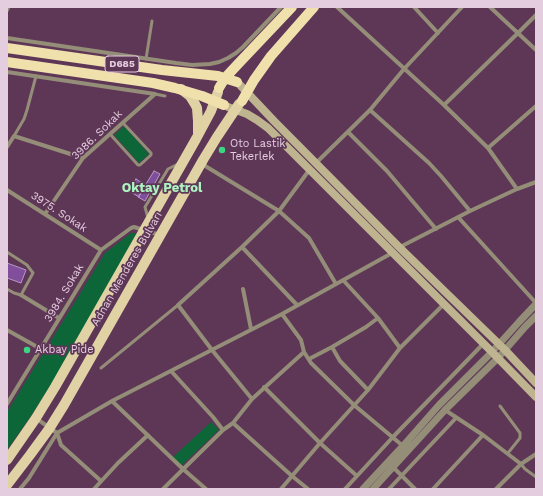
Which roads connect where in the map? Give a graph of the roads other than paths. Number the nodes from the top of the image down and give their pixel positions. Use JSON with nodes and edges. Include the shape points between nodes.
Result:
{"nodes":[{"id":1,"x":9,"y":7,"type":"edge"},
{"id":2,"x":281,"y":7,"type":"edge"},
{"id":3,"x":292,"y":7,"type":"edge"},
{"id":4,"x":314,"y":7,"type":"edge"},
{"id":5,"x":338,"y":7,"type":"edge"},
{"id":6,"x":414,"y":7,"type":"edge"},
{"id":7,"x":462,"y":7,"type":"edge"},
{"id":8,"x":490,"y":7,"type":"edge"},
{"id":9,"x":7,"y":11,"type":"edge"},
{"id":10,"x":536,"y":15,"type":"edge"},
{"id":11,"x":152,"y":22,"type":"dead end"},
{"id":12,"x":438,"y":33,"type":"junction"},
{"id":13,"x":518,"y":33,"type":"junction"},
{"id":14,"x":7,"y":38,"type":"edge"},
{"id":15,"x":7,"y":48,"type":"edge"},
{"id":16,"x":536,"y":50,"type":"edge"},
{"id":17,"x":7,"y":62,"type":"edge"},
{"id":18,"x":145,"y":63,"type":"junction"},
{"id":19,"x":404,"y":68,"type":"junction"},
{"id":20,"x":7,"y":72,"type":"edge"},
{"id":21,"x":36,"y":76,"type":"junction"},
{"id":22,"x":225,"y":78,"type":"junction"},
{"id":23,"x":181,"y":89,"type":"junction"},
{"id":24,"x":154,"y":94,"type":"junction"},
{"id":25,"x":165,"y":96,"type":"dead end"},
{"id":26,"x":231,"y":97,"type":"junction"},
{"id":27,"x":444,"y":105,"type":"junction"},
{"id":28,"x":536,"y":106,"type":"edge"},
{"id":29,"x":370,"y":110,"type":"junction"},
{"id":30,"x":123,"y":122,"type":"junction"},
{"id":31,"x":348,"y":132,"type":"junction"},
{"id":32,"x":110,"y":134,"type":"junction"},
{"id":33,"x":14,"y":136,"type":"junction"},
{"id":34,"x":197,"y":137,"type":"junction"},
{"id":35,"x":7,"y":147,"type":"edge"},
{"id":36,"x":488,"y":148,"type":"junction"},
{"id":37,"x":83,"y":158,"type":"junction"},
{"id":38,"x":201,"y":163,"type":"junction"},
{"id":39,"x":313,"y":167,"type":"junction"},
{"id":40,"x":536,"y":182,"type":"edge"},
{"id":41,"x":517,"y":189,"type":"junction"},
{"id":42,"x":7,"y":190,"type":"edge"},
{"id":43,"x":470,"y":211,"type":"junction"},
{"id":44,"x":279,"y":212,"type":"junction"},
{"id":45,"x":45,"y":214,"type":"junction"},
{"id":46,"x":458,"y":217,"type":"junction"},
{"id":47,"x":147,"y":226,"type":"junction"},
{"id":48,"x":436,"y":228,"type":"junction"},
{"id":49,"x":160,"y":235,"type":"junction"},
{"id":50,"x":242,"y":247,"type":"junction"},
{"id":51,"x":399,"y":248,"type":"junction"},
{"id":52,"x":100,"y":250,"type":"junction"},
{"id":53,"x":7,"y":252,"type":"edge"},
{"id":54,"x":392,"y":253,"type":"junction"},
{"id":55,"x":343,"y":280,"type":"junction"},
{"id":56,"x":336,"y":284,"type":"junction"},
{"id":57,"x":7,"y":289,"type":"edge"},
{"id":58,"x":242,"y":289,"type":"dead end"},
{"id":59,"x":21,"y":295,"type":"junction"},
{"id":60,"x":536,"y":303,"type":"edge"},
{"id":61,"x":444,"y":304,"type":"junction"},
{"id":62,"x":178,"y":305,"type":"junction"},
{"id":63,"x":297,"y":306,"type":"junction"},
{"id":64,"x":282,"y":314,"type":"junction"},
{"id":65,"x":536,"y":316,"type":"edge"},
{"id":66,"x":59,"y":318,"type":"junction"},
{"id":67,"x":378,"y":318,"type":"junction"},
{"id":68,"x":251,"y":329,"type":"junction"},
{"id":69,"x":7,"y":330,"type":"edge"},
{"id":70,"x":484,"y":343,"type":"junction"},
{"id":71,"x":498,"y":344,"type":"junction"},
{"id":72,"x":332,"y":347,"type":"junction"},
{"id":73,"x":400,"y":348,"type":"junction"},
{"id":74,"x":40,"y":349,"type":"junction"},
{"id":75,"x":212,"y":350,"type":"junction"},
{"id":76,"x":505,"y":350,"type":"junction"},
{"id":77,"x":304,"y":352,"type":"junction"},
{"id":78,"x":495,"y":355,"type":"junction"},
{"id":79,"x":309,"y":359,"type":"junction"},
{"id":80,"x":101,"y":368,"type":"dead end"},
{"id":81,"x":171,"y":371,"type":"junction"},
{"id":82,"x":536,"y":383,"type":"edge"},
{"id":83,"x":264,"y":387,"type":"junction"},
{"id":84,"x":368,"y":390,"type":"junction"},
{"id":85,"x":536,"y":397,"type":"edge"},
{"id":86,"x":252,"y":399,"type":"junction"},
{"id":87,"x":112,"y":401,"type":"junction"},
{"id":88,"x":7,"y":404,"type":"edge"},
{"id":89,"x":354,"y":406,"type":"junction"},
{"id":90,"x":500,"y":406,"type":"dead end"},
{"id":91,"x":445,"y":410,"type":"junction"},
{"id":92,"x":36,"y":418,"type":"junction"},
{"id":93,"x":456,"y":418,"type":"junction"},
{"id":94,"x":233,"y":423,"type":"junction"},
{"id":95,"x":223,"y":430,"type":"junction"},
{"id":96,"x":53,"y":431,"type":"junction"},
{"id":97,"x":148,"y":435,"type":"junction"},
{"id":98,"x":483,"y":435,"type":"junction"},
{"id":99,"x":392,"y":438,"type":"junction"},
{"id":100,"x":320,"y":443,"type":"junction"},
{"id":101,"x":403,"y":446,"type":"junction"},
{"id":102,"x":508,"y":453,"type":"junction"},
{"id":103,"x":536,"y":454,"type":"edge"},
{"id":104,"x":7,"y":460,"type":"edge"},
{"id":105,"x":521,"y":464,"type":"junction"},
{"id":106,"x":394,"y":468,"type":"junction"},
{"id":107,"x":183,"y":469,"type":"junction"},
{"id":108,"x":402,"y":475,"type":"junction"},
{"id":109,"x":292,"y":476,"type":"junction"},
{"id":110,"x":357,"y":476,"type":"junction"},
{"id":111,"x":536,"y":477,"type":"edge"},
{"id":112,"x":101,"y":481,"type":"junction"},
{"id":113,"x":7,"y":484,"type":"edge"},
{"id":114,"x":498,"y":488,"type":"edge"},
{"id":115,"x":20,"y":489,"type":"edge"},
{"id":116,"x":94,"y":489,"type":"edge"},
{"id":117,"x":163,"y":489,"type":"edge"},
{"id":118,"x":206,"y":489,"type":"edge"},
{"id":119,"x":281,"y":489,"type":"edge"},
{"id":120,"x":308,"y":489,"type":"edge"},
{"id":121,"x":345,"y":489,"type":"edge"},
{"id":122,"x":363,"y":489,"type":"edge"},
{"id":123,"x":373,"y":489,"type":"edge"},
{"id":124,"x":389,"y":489,"type":"edge"},
{"id":125,"x":415,"y":489,"type":"edge"},
{"id":126,"x":433,"y":489,"type":"edge"}],
"edges":[{"from":1,"to":9,"type":"lane"},
{"from":2,"to":18,"type":"street","via":[[244,47],[219,62],[192,65]]},
{"from":3,"to":22,"type":"highway"},
{"from":4,"to":26,"type":"highway","name":"Adnan Menderes Bulvarı"},
{"from":5,"to":19,"type":"street"},
{"from":6,"to":12,"type":"street"},
{"from":7,"to":12,"type":"street"},
{"from":8,"to":13,"type":"street"},
{"from":10,"to":13,"type":"street"},
{"from":11,"to":18,"type":"lane"},
{"from":12,"to":19,"type":"street"},
{"from":13,"to":16,"type":"street"},
{"from":13,"to":27,"type":"street"},
{"from":14,"to":18,"type":"street"},
{"from":15,"to":18,"type":"highway","number":"D685"},
{"from":17,"to":23,"type":"highway","number":"D685"},
{"from":18,"to":22,"type":"highway","number":"D685"},
{"from":19,"to":27,"type":"street"},
{"from":19,"to":29,"type":"street"},
{"from":20,"to":21,"type":"street"},
{"from":21,"to":24,"type":"street"},
{"from":21,"to":33,"type":"lane","via":[[24,119]]},
{"from":22,"to":26,"type":"highway","number":"D685"},
{"from":23,"to":26,"type":"highway","number":"D685"},
{"from":23,"to":34,"type":"main road","via":[[190,96],[197,108]]},
{"from":24,"to":25,"type":"lane"},
{"from":24,"to":30,"type":"street","name":"3986. Sokak"},
{"from":26,"to":34,"type":"main road","name":"Adnan Menderes Bulvarı","via":[[211,111]]},
{"from":26,"to":38,"type":"main road","name":"Adnan Menderes Bulvarı"},
{"from":26,"to":39,"type":"main road","via":[[247,114],[263,123]]},
{"from":26,"to":39,"type":"main road","via":[[274,121]]},
{"from":27,"to":36,"type":"street"},
{"from":28,"to":36,"type":"street"},
{"from":29,"to":31,"type":"street"},
{"from":29,"to":43,"type":"street","via":[[429,163]]},
{"from":30,"to":32,"type":"street","name":"3986. Sokak"},
{"from":30,"to":32,"type":"lane","via":[[151,154],[139,165]]},
{"from":31,"to":39,"type":"street"},
{"from":31,"to":48,"type":"street","via":[[388,171]]},
{"from":32,"to":37,"type":"street","name":"3986. Sokak"},
{"from":33,"to":35,"type":"street"},
{"from":33,"to":37,"type":"street"},
{"from":34,"to":47,"type":"main road","name":"Adnan Menderes Bulvarı"},
{"from":36,"to":41,"type":"street"},
{"from":37,"to":45,"type":"street","name":"3986. Sokak"},
{"from":38,"to":44,"type":"street"},
{"from":38,"to":49,"type":"main road","name":"Adnan Menderes Bulvarı"},
{"from":39,"to":44,"type":"street"},
{"from":39,"to":51,"type":"main road"},
{"from":39,"to":54,"type":"main road"},
{"from":40,"to":41,"type":"street"},
{"from":41,"to":43,"type":"street"},
{"from":42,"to":45,"type":"street","name":"3975. Sokak"},
{"from":43,"to":46,"type":"street"},
{"from":44,"to":50,"type":"street"},
{"from":44,"to":56,"type":"street","via":[[308,238]]},
{"from":45,"to":52,"type":"street","name":"3975. Sokak"},
{"from":46,"to":48,"type":"street"},
{"from":46,"to":60,"type":"street"},
{"from":47,"to":49,"type":"street","name":"3984. Sokak"},
{"from":47,"to":52,"type":"street","name":"3984. Sokak","via":[[131,228]]},
{"from":47,"to":92,"type":"main road","name":"Adnan Menderes Bulvarı"},
{"from":48,"to":51,"type":"street"},
{"from":49,"to":96,"type":"main road","name":"Adnan Menderes Bulvarı","via":[[64,404]]},
{"from":50,"to":62,"type":"street"},
{"from":50,"to":63,"type":"street"},
{"from":51,"to":54,"type":"main road"},
{"from":51,"to":71,"type":"main road"},
{"from":52,"to":66,"type":"street","name":"3984. Sokak"},
{"from":53,"to":59,"type":"lane","via":[[27,265],[32,272]]},
{"from":54,"to":55,"type":"street"},
{"from":54,"to":61,"type":"main road"},
{"from":55,"to":56,"type":"street"},
{"from":55,"to":67,"type":"street"},
{"from":56,"to":63,"type":"street"},
{"from":57,"to":59,"type":"lane"},
{"from":58,"to":68,"type":"street"},
{"from":59,"to":66,"type":"street"},
{"from":60,"to":71,"type":"street"},
{"from":61,"to":70,"type":"main road"},
{"from":61,"to":73,"type":"street"},
{"from":62,"to":75,"type":"street"},
{"from":62,"to":80,"type":"lane"},
{"from":63,"to":64,"type":"street"},
{"from":64,"to":68,"type":"street"},
{"from":64,"to":77,"type":"street","via":[[301,340]]},
{"from":65,"to":76,"type":"street"},
{"from":66,"to":74,"type":"street","name":"3984. Sokak"},
{"from":67,"to":72,"type":"street"},
{"from":67,"to":73,"type":"street"},
{"from":68,"to":75,"type":"street"},
{"from":69,"to":74,"type":"street"},
{"from":70,"to":78,"type":"main road"},
{"from":70,"to":99,"type":"street"},
{"from":71,"to":76,"type":"main road"},
{"from":71,"to":78,"type":"street"},
{"from":72,"to":79,"type":"street"},
{"from":72,"to":84,"type":"street","via":[[340,361]]},
{"from":73,"to":84,"type":"street"},
{"from":74,"to":88,"type":"street","name":"3984. Sokak"},
{"from":75,"to":81,"type":"street"},
{"from":75,"to":86,"type":"street"},
{"from":76,"to":78,"type":"street"},
{"from":76,"to":82,"type":"main road"},
{"from":77,"to":79,"type":"street"},
{"from":77,"to":83,"type":"street"},
{"from":78,"to":85,"type":"main road"},
{"from":78,"to":91,"type":"street"},
{"from":78,"to":101,"type":"street","via":[[439,405]]},
{"from":79,"to":89,"type":"street","via":[[311,364]]},
{"from":81,"to":87,"type":"street"},
{"from":81,"to":95,"type":"street"},
{"from":83,"to":86,"type":"street"},
{"from":83,"to":100,"type":"street"},
{"from":84,"to":89,"type":"street"},
{"from":86,"to":94,"type":"street"},
{"from":87,"to":96,"type":"street"},
{"from":87,"to":97,"type":"street"},
{"from":89,"to":99,"type":"street"},
{"from":89,"to":100,"type":"street"},
{"from":90,"to":102,"type":"lane","via":[[520,433],[520,438]]},
{"from":91,"to":93,"type":"street"},
{"from":91,"to":106,"type":"street"},
{"from":92,"to":96,"type":"street"},
{"from":92,"to":104,"type":"main road","name":"Adnan Menderes Bulvarı"},
{"from":93,"to":98,"type":"street"},
{"from":93,"to":108,"type":"street"},
{"from":94,"to":95,"type":"street"},
{"from":94,"to":109,"type":"street"},
{"from":95,"to":107,"type":"street"},
{"from":96,"to":112,"type":"street","via":[[61,445]]},
{"from":96,"to":113,"type":"main road","name":"Adnan Menderes Bulvarı"},
{"from":96,"to":115,"type":"street","via":[[29,478]]},
{"from":97,"to":107,"type":"street"},
{"from":97,"to":112,"type":"street"},
{"from":98,"to":102,"type":"street"},
{"from":98,"to":126,"type":"street"},
{"from":99,"to":101,"type":"street"},
{"from":99,"to":110,"type":"street"},
{"from":100,"to":109,"type":"street"},
{"from":100,"to":110,"type":"street"},
{"from":101,"to":122,"type":"street"},
{"from":102,"to":105,"type":"street"},
{"from":103,"to":105,"type":"street"},
{"from":105,"to":111,"type":"lane"},
{"from":105,"to":114,"type":"street"},
{"from":106,"to":108,"type":"street"},
{"from":106,"to":123,"type":"street"},
{"from":107,"to":117,"type":"street"},
{"from":107,"to":118,"type":"street"},
{"from":108,"to":124,"type":"street"},
{"from":108,"to":125,"type":"street"},
{"from":109,"to":119,"type":"street"},
{"from":109,"to":120,"type":"street"},
{"from":110,"to":121,"type":"street"},
{"from":112,"to":116,"type":"street"}]}
